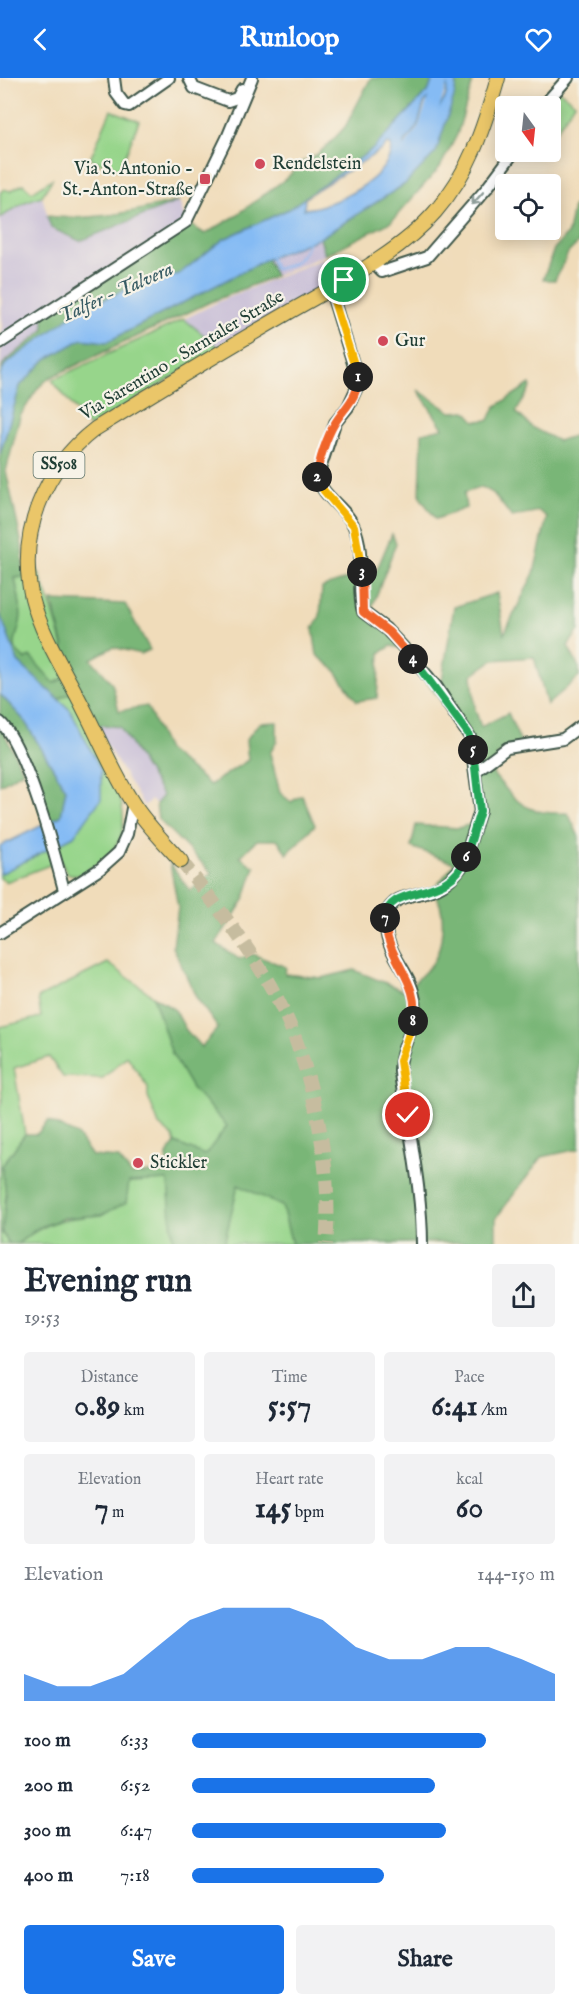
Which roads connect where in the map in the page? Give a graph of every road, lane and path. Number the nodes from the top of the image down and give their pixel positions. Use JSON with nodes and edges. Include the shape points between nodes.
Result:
{"nodes":[{"id":1,"x":114,"y":78,"type":"edge"},
{"id":2,"x":169,"y":78,"type":"edge"},
{"id":3,"x":189,"y":78,"type":"edge"},
{"id":4,"x":246,"y":78,"type":"edge"},
{"id":5,"x":252,"y":78,"type":"edge"},
{"id":6,"x":498,"y":78,"type":"edge"},
{"id":7,"x":568,"y":78,"type":"edge"},
{"id":8,"x":552,"y":96,"type":"edge"},
{"id":9,"x":506,"y":162,"type":"edge"},
{"id":10,"x":372,"y":262,"type":"junction"},
{"id":11,"x":330,"y":288,"type":"junction"},
{"id":12,"x":0,"y":343,"type":"edge"},
{"id":13,"x":0,"y":722,"type":"edge"},
{"id":14,"x":579,"y":727,"type":"edge"},
{"id":15,"x":476,"y":771,"type":"junction"},
{"id":16,"x":142,"y":823,"type":"junction"},
{"id":17,"x":181,"y":861,"type":"tunnel mouth"},
{"id":18,"x":64,"y":890,"type":"junction"},
{"id":19,"x":0,"y":933,"type":"edge"},
{"id":20,"x":422,"y":1244,"type":"edge"}],
"edges":[{"from":1,"to":2,"type":"street","via":[[116,93],[129,106]]},
{"from":3,"to":4,"type":"street","via":[[194,88],[228,101],[237,98]]},
{"from":5,"to":12,"type":"street","via":[[195,209],[183,225]]},
{"from":6,"to":10,"type":"main road","name":"Via Sarentino - Sarntaler Straße","via":[[476,151],[460,180],[408,238]]},
{"from":7,"to":8,"type":"street"},
{"from":9,"to":10,"type":"street","one_way":true,"via":[[427,257],[382,272]]},
{"from":10,"to":11,"type":"main road","name":"Via Sarentino - Sarntaler Straße"},
{"from":11,"to":15,"type":"street","via":[[359,383],[335,423],[318,478],[356,531],[363,612],[392,635],[440,691],[470,737]]},
{"from":11,"to":16,"type":"main road","name":"Via Sarentino - Sarntaler Straße","number":"SS508","via":[[95,429],[64,458],[42,496],[28,545],[33,598],[46,635]]},
{"from":13,"to":18,"type":"street","via":[[17,746]]},
{"from":14,"to":15,"type":"street","via":[[567,738],[507,748]]},
{"from":15,"to":20,"type":"street","via":[[480,811],[463,865],[436,888],[395,900],[385,915],[389,946],[406,975],[415,1004],[400,1074],[410,1126]]},
{"from":16,"to":17,"type":"main road","number":"SS508"},
{"from":16,"to":18,"type":"street","via":[[127,834],[119,852],[100,869]]},
{"from":18,"to":19,"type":"street"}]}
